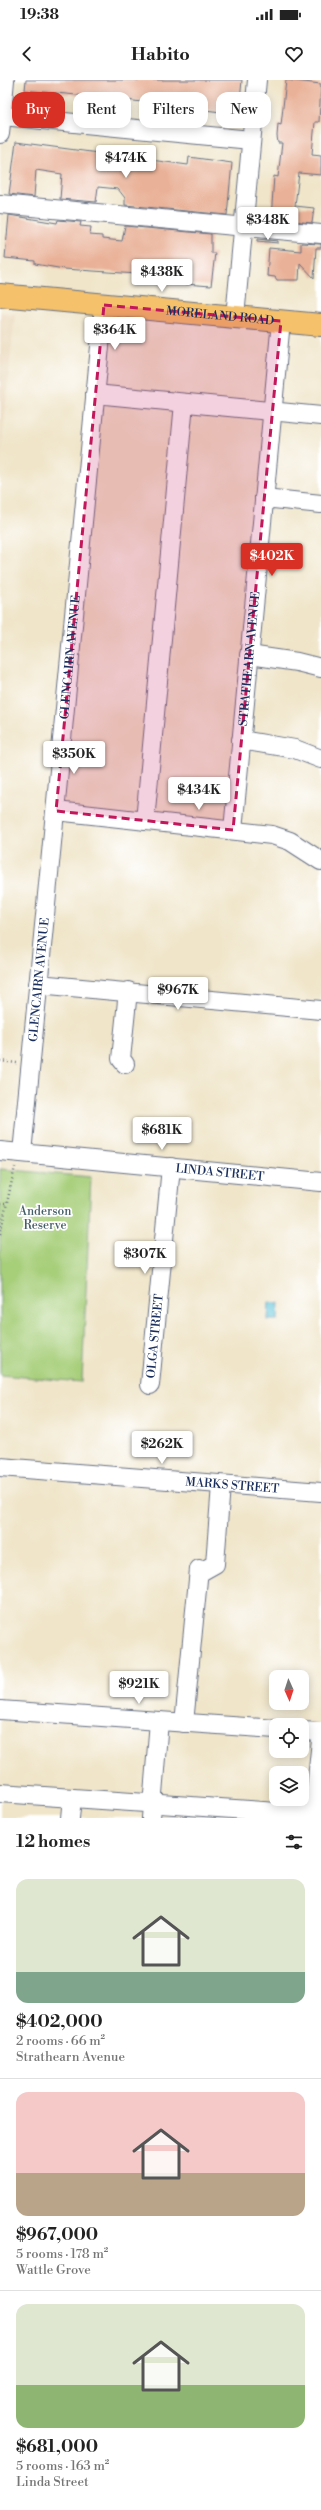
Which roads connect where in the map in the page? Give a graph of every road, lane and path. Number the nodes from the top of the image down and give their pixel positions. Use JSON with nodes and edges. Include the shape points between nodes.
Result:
{"nodes":[{"id":1,"x":5,"y":80,"type":"edge"},
{"id":2,"x":257,"y":80,"type":"edge"},
{"id":3,"x":2,"y":116,"type":"junction"},
{"id":4,"x":0,"y":134,"type":"edge"},
{"id":5,"x":252,"y":140,"type":"junction"},
{"id":6,"x":0,"y":204,"type":"edge"},
{"id":7,"x":243,"y":226,"type":"junction"},
{"id":8,"x":321,"y":234,"type":"edge"},
{"id":9,"x":0,"y":295,"type":"edge"},
{"id":10,"x":104,"y":305,"type":"junction"},
{"id":11,"x":235,"y":317,"type":"junction"},
{"id":12,"x":281,"y":322,"type":"junction"},
{"id":13,"x":321,"y":325,"type":"edge"},
{"id":14,"x":95,"y":394,"type":"junction"},
{"id":15,"x":184,"y":403,"type":"junction"},
{"id":16,"x":273,"y":412,"type":"junction"},
{"id":17,"x":321,"y":416,"type":"edge"},
{"id":18,"x":264,"y":498,"type":"junction"},
{"id":19,"x":321,"y":504,"type":"edge"},
{"id":20,"x":249,"y":655,"type":"junction"},
{"id":21,"x":321,"y":668,"type":"edge"},
{"id":22,"x":241,"y":740,"type":"junction"},
{"id":23,"x":321,"y":759,"type":"edge"},
{"id":24,"x":56,"y":811,"type":"junction"},
{"id":25,"x":145,"y":821,"type":"junction"},
{"id":26,"x":233,"y":830,"type":"junction"},
{"id":27,"x":321,"y":861,"type":"edge"},
{"id":28,"x":38,"y":984,"type":"junction"},
{"id":29,"x":128,"y":991,"type":"junction"},
{"id":30,"x":321,"y":1010,"type":"edge"},
{"id":31,"x":125,"y":1064,"type":"dead end"},
{"id":32,"x":0,"y":1151,"type":"edge"},
{"id":33,"x":19,"y":1160,"type":"junction"},
{"id":34,"x":171,"y":1167,"type":"junction"},
{"id":35,"x":321,"y":1182,"type":"edge"},
{"id":36,"x":0,"y":1204,"type":"edge"},
{"id":37,"x":8,"y":1204,"type":"junction"},
{"id":38,"x":0,"y":1234,"type":"edge"},
{"id":39,"x":150,"y":1385,"type":"dead end"},
{"id":40,"x":0,"y":1467,"type":"edge"},
{"id":41,"x":221,"y":1485,"type":"junction"},
{"id":42,"x":321,"y":1492,"type":"edge"},
{"id":43,"x":0,"y":1710,"type":"edge"},
{"id":44,"x":159,"y":1721,"type":"junction"},
{"id":45,"x":184,"y":1723,"type":"junction"},
{"id":46,"x":269,"y":1729,"type":"edge"},
{"id":47,"x":309,"y":1731,"type":"edge"},
{"id":48,"x":321,"y":1732,"type":"edge"},
{"id":49,"x":321,"y":1740,"type":"edge"},
{"id":50,"x":0,"y":1793,"type":"edge"},
{"id":51,"x":72,"y":1798,"type":"junction"},
{"id":52,"x":152,"y":1811,"type":"edge"},
{"id":53,"x":232,"y":1814,"type":"edge"},
{"id":54,"x":316,"y":1816,"type":"edge"},
{"id":55,"x":70,"y":1818,"type":"edge"}],
"edges":[{"from":1,"to":3,"type":"street"},
{"from":2,"to":5,"type":"street"},
{"from":3,"to":4,"type":"street"},
{"from":3,"to":5,"type":"street"},
{"from":5,"to":7,"type":"street"},
{"from":6,"to":7,"type":"street"},
{"from":7,"to":8,"type":"street"},
{"from":7,"to":11,"type":"street"},
{"from":9,"to":10,"type":"main road","name":"MORELAND ROAD"},
{"from":10,"to":11,"type":"main road","name":"MORELAND ROAD"},
{"from":10,"to":14,"type":"street","name":"GLENCAIRN AVENUE"},
{"from":11,"to":12,"type":"main road","name":"MORELAND ROAD"},
{"from":12,"to":13,"type":"main road","name":"MORELAND ROAD"},
{"from":12,"to":16,"type":"street","name":"STRATHEARN AVENUE"},
{"from":14,"to":15,"type":"street"},
{"from":14,"to":24,"type":"street","name":"GLENCAIRN AVENUE"},
{"from":15,"to":16,"type":"street"},
{"from":15,"to":25,"type":"street"},
{"from":16,"to":17,"type":"street"},
{"from":16,"to":18,"type":"street","name":"STRATHEARN AVENUE"},
{"from":18,"to":19,"type":"street"},
{"from":18,"to":20,"type":"street","name":"STRATHEARN AVENUE"},
{"from":20,"to":21,"type":"street"},
{"from":20,"to":22,"type":"street","name":"STRATHEARN AVENUE"},
{"from":22,"to":23,"type":"street","via":[[295,749]]},
{"from":22,"to":26,"type":"street","name":"STRATHEARN AVENUE"},
{"from":24,"to":25,"type":"street"},
{"from":24,"to":28,"type":"street","name":"GLENCAIRN AVENUE"},
{"from":25,"to":26,"type":"street"},
{"from":26,"to":27,"type":"street","via":[[290,840]]},
{"from":28,"to":29,"type":"street"},
{"from":28,"to":33,"type":"street","name":"GLENCAIRN AVENUE"},
{"from":29,"to":30,"type":"street"},
{"from":29,"to":31,"type":"street","via":[[121,1059]]},
{"from":32,"to":33,"type":"street","name":"LINDA STREET"},
{"from":33,"to":34,"type":"street","name":"LINDA STREET"},
{"from":33,"to":37,"type":"path"},
{"from":34,"to":35,"type":"street","name":"LINDA STREET"},
{"from":34,"to":39,"type":"street","name":"OLGA STREET"},
{"from":36,"to":37,"type":"path"},
{"from":37,"to":38,"type":"path"},
{"from":40,"to":41,"type":"street","name":"MARKS STREET"},
{"from":41,"to":42,"type":"street","name":"MARKS STREET"},
{"from":41,"to":45,"type":"street","via":[[215,1564],[199,1571]]},
{"from":43,"to":44,"type":"street"},
{"from":44,"to":45,"type":"street"},
{"from":44,"to":52,"type":"street"},
{"from":45,"to":46,"type":"street"},
{"from":47,"to":48,"type":"street"},
{"from":49,"to":54,"type":"street"},
{"from":50,"to":51,"type":"street"},
{"from":51,"to":52,"type":"street"},
{"from":51,"to":55,"type":"street"},
{"from":52,"to":53,"type":"street"},
{"from":53,"to":54,"type":"street"}]}
